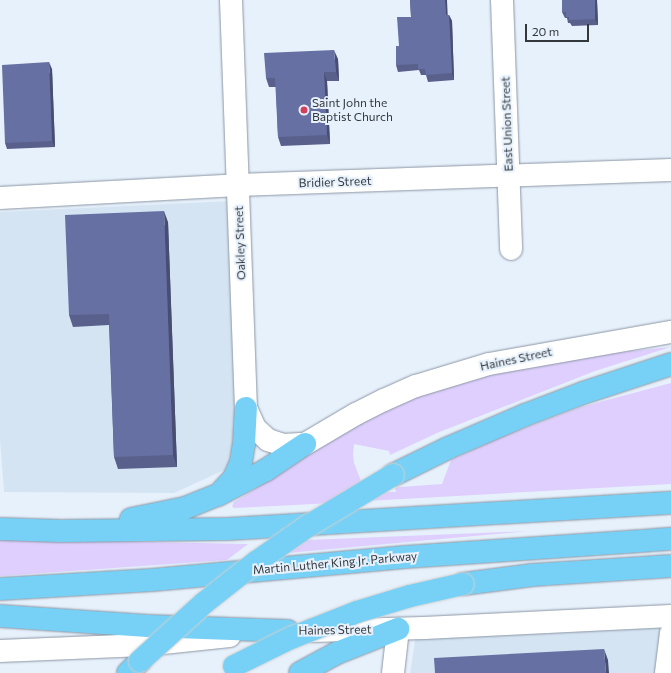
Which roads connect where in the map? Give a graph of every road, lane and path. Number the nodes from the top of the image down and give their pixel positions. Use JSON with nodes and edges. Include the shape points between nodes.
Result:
{"nodes":[{"id":1,"x":231,"y":0,"type":"edge"},
{"id":2,"x":502,"y":0,"type":"edge"},
{"id":3,"x":671,"y":170,"type":"edge"},
{"id":4,"x":509,"y":175,"type":"junction"},
{"id":5,"x":238,"y":186,"type":"junction"},
{"id":6,"x":0,"y":198,"type":"edge"},
{"id":7,"x":511,"y":249,"type":"dead end"},
{"id":8,"x":671,"y":332,"type":"edge"},
{"id":9,"x":671,"y":364,"type":"edge"},
{"id":10,"x":671,"y":372,"type":"edge"},
{"id":11,"x":583,"y":393,"type":"junction"},
{"id":12,"x":246,"y":408,"type":"junction"},
{"id":13,"x":305,"y":444,"type":"junction"},
{"id":14,"x":218,"y":495,"type":"junction"},
{"id":15,"x":671,"y":502,"type":"edge"},
{"id":16,"x":0,"y":529,"type":"edge"},
{"id":17,"x":61,"y":530,"type":"junction"},
{"id":18,"x":671,"y":539,"type":"edge"},
{"id":19,"x":671,"y":566,"type":"edge"},
{"id":20,"x":0,"y":589,"type":"edge"},
{"id":21,"x":0,"y":616,"type":"edge"},
{"id":22,"x":671,"y":616,"type":"edge"},
{"id":23,"x":398,"y":629,"type":"junction"},
{"id":24,"x":288,"y":631,"type":"junction"},
{"id":25,"x":671,"y":633,"type":"edge"},
{"id":26,"x":0,"y":651,"type":"edge"},
{"id":27,"x":134,"y":667,"type":"edge"},
{"id":28,"x":228,"y":670,"type":"edge"},
{"id":29,"x":300,"y":673,"type":"edge"},
{"id":30,"x":393,"y":673,"type":"edge"},
{"id":31,"x":666,"y":673,"type":"edge"}],
"edges":[{"from":1,"to":5,"type":"street","name":"Oakley Street"},
{"from":2,"to":4,"type":"street","name":"East Union Street"},
{"from":3,"to":4,"type":"street","name":"Bridier Street"},
{"from":4,"to":5,"type":"street","name":"Bridier Street"},
{"from":4,"to":7,"type":"street","name":"East Union Street"},
{"from":5,"to":6,"type":"street","name":"Bridier Street"},
{"from":5,"to":12,"type":"street","name":"Oakley Street"},
{"from":8,"to":13,"type":"street","name":"Haines Street","via":[[523,357],[450,374],[384,400]]},
{"from":9,"to":11,"type":"highway"},
{"from":10,"to":11,"type":"highway"},
{"from":11,"to":27,"type":"highway","bridge":true,"via":[[468,439],[393,475],[308,526],[256,562],[199,608]]},
{"from":12,"to":13,"type":"street","name":"Oakley Street","via":[[255,428],[268,440],[283,445]]},
{"from":12,"to":14,"type":"highway","via":[[241,462],[234,478]]},
{"from":13,"to":14,"type":"highway","via":[[266,470]]},
{"from":14,"to":17,"type":"highway","via":[[164,513]]},
{"from":15,"to":17,"type":"highway","via":[[310,525]]},
{"from":16,"to":17,"type":"highway"},
{"from":18,"to":20,"type":"highway","name":"Martin Luther King Jr. Parkway","via":[[405,557],[152,580]]},
{"from":19,"to":28,"type":"highway","bridge":true,"via":[[532,575],[463,584],[357,612],[291,638]]},
{"from":21,"to":24,"type":"highway","via":[[148,626]]},
{"from":22,"to":23,"type":"street","name":"Haines Street"},
{"from":23,"to":24,"type":"street","name":"Haines Street"},
{"from":23,"to":29,"type":"highway","via":[[336,653]]},
{"from":23,"to":30,"type":"street"},
{"from":24,"to":26,"type":"street","name":"Haines Street","via":[[144,645]]},
{"from":25,"to":31,"type":"street"}]}
